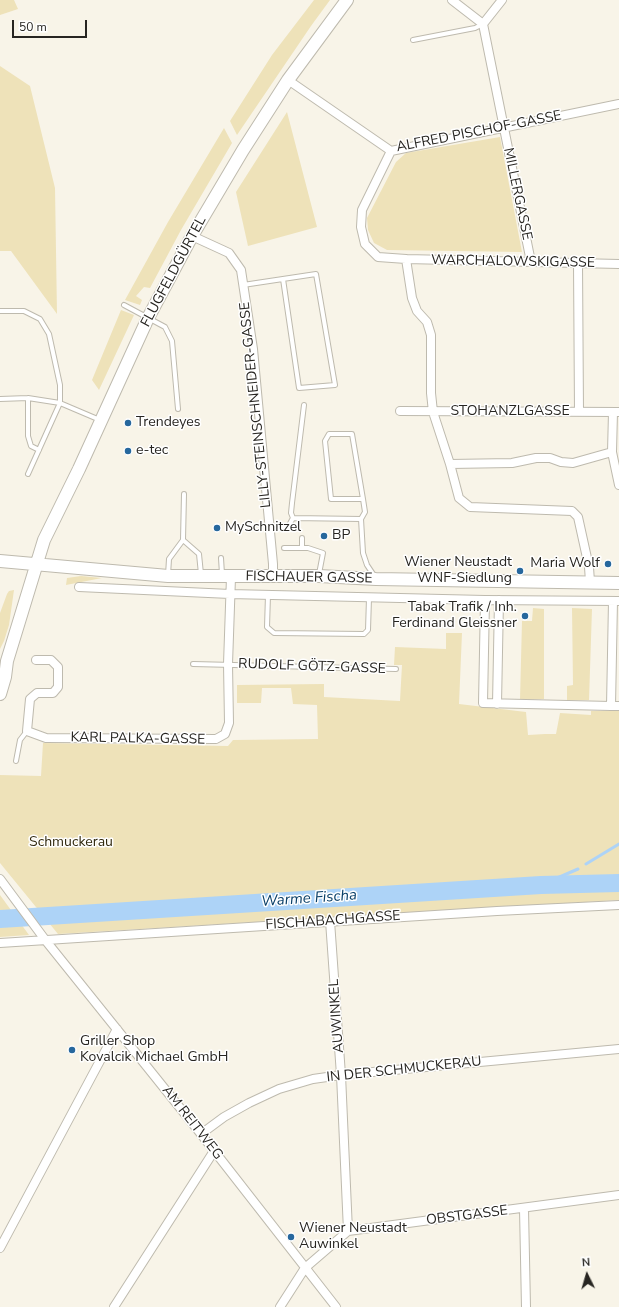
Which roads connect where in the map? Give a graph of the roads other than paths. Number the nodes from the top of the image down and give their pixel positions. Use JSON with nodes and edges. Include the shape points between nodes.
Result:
{"nodes":[{"id":1,"x":347,"y":0,"type":"edge"},
{"id":2,"x":452,"y":0,"type":"edge"},
{"id":3,"x":502,"y":0,"type":"edge"},
{"id":4,"x":483,"y":24,"type":"junction"},
{"id":5,"x":413,"y":40,"type":"dead end"},
{"id":6,"x":288,"y":80,"type":"junction"},
{"id":7,"x":619,"y":104,"type":"edge"},
{"id":8,"x":504,"y":128,"type":"junction"},
{"id":9,"x":391,"y":151,"type":"junction"},
{"id":10,"x":192,"y":236,"type":"junction"},
{"id":11,"x":406,"y":260,"type":"junction"},
{"id":12,"x":531,"y":262,"type":"junction"},
{"id":13,"x":578,"y":263,"type":"junction"},
{"id":14,"x":619,"y":264,"type":"edge"},
{"id":15,"x":283,"y":279,"type":"junction"},
{"id":16,"x":243,"y":285,"type":"junction"},
{"id":17,"x":124,"y":305,"type":"dead end"},
{"id":18,"x":0,"y":310,"type":"edge"},
{"id":19,"x":148,"y":318,"type":"junction"},
{"id":20,"x":28,"y":398,"type":"junction"},
{"id":21,"x":0,"y":399,"type":"edge"},
{"id":22,"x":60,"y":403,"type":"junction"},
{"id":23,"x":304,"y":405,"type":"dead end"},
{"id":24,"x":178,"y":409,"type":"dead end"},
{"id":25,"x":400,"y":411,"type":"dead end"},
{"id":26,"x":433,"y":412,"type":"junction"},
{"id":27,"x":579,"y":412,"type":"junction"},
{"id":28,"x":616,"y":412,"type":"edge"},
{"id":29,"x":100,"y":420,"type":"junction"},
{"id":30,"x":39,"y":450,"type":"junction"},
{"id":31,"x":612,"y":452,"type":"junction"},
{"id":32,"x":450,"y":464,"type":"junction"},
{"id":33,"x":28,"y":474,"type":"dead end"},
{"id":34,"x":619,"y":485,"type":"edge"},
{"id":35,"x":184,"y":494,"type":"dead end"},
{"id":36,"x":363,"y":499,"type":"junction"},
{"id":37,"x":293,"y":518,"type":"junction"},
{"id":38,"x":361,"y":519,"type":"junction"},
{"id":39,"x":269,"y":528,"type":"junction"},
{"id":40,"x":302,"y":538,"type":"dead end"},
{"id":41,"x":183,"y":540,"type":"junction"},
{"id":42,"x":284,"y":548,"type":"dead end"},
{"id":43,"x":302,"y":548,"type":"junction"},
{"id":44,"x":221,"y":558,"type":"dead end"},
{"id":45,"x":0,"y":561,"type":"edge"},
{"id":46,"x":36,"y":564,"type":"junction"},
{"id":47,"x":168,"y":576,"type":"junction"},
{"id":48,"x":202,"y":576,"type":"junction"},
{"id":49,"x":319,"y":576,"type":"junction"},
{"id":50,"x":226,"y":577,"type":"junction"},
{"id":51,"x":272,"y":577,"type":"junction"},
{"id":52,"x":376,"y":579,"type":"junction"},
{"id":53,"x":590,"y":582,"type":"junction"},
{"id":54,"x":619,"y":583,"type":"edge"},
{"id":55,"x":79,"y":587,"type":"dead end"},
{"id":56,"x":230,"y":594,"type":"junction"},
{"id":57,"x":268,"y":595,"type":"junction"},
{"id":58,"x":369,"y":597,"type":"junction"},
{"id":59,"x":485,"y":600,"type":"junction"},
{"id":60,"x":499,"y":600,"type":"junction"},
{"id":61,"x":616,"y":601,"type":"edge"},
{"id":62,"x":36,"y":660,"type":"dead end"},
{"id":63,"x":2,"y":663,"type":"edge"},
{"id":64,"x":193,"y":664,"type":"dead end"},
{"id":65,"x":228,"y":664,"type":"junction"},
{"id":66,"x":396,"y":669,"type":"dead end"},
{"id":67,"x":0,"y":694,"type":"edge"},
{"id":68,"x":497,"y":704,"type":"junction"},
{"id":69,"x":615,"y":706,"type":"edge"},
{"id":70,"x":27,"y":731,"type":"junction"},
{"id":71,"x":16,"y":761,"type":"dead end"},
{"id":72,"x":0,"y":879,"type":"edge"},
{"id":73,"x":619,"y":905,"type":"edge"},
{"id":74,"x":330,"y":921,"type":"junction"},
{"id":75,"x":46,"y":940,"type":"junction"},
{"id":76,"x":0,"y":943,"type":"edge"},
{"id":77,"x":117,"y":1029,"type":"junction"},
{"id":78,"x":619,"y":1049,"type":"edge"},
{"id":79,"x":341,"y":1075,"type":"junction"},
{"id":80,"x":201,"y":1134,"type":"junction"},
{"id":81,"x":214,"y":1151,"type":"junction"},
{"id":82,"x":619,"y":1196,"type":"edge"},
{"id":83,"x":524,"y":1209,"type":"junction"},
{"id":84,"x":348,"y":1231,"type":"junction"},
{"id":85,"x":0,"y":1248,"type":"edge"},
{"id":86,"x":305,"y":1268,"type":"junction"},
{"id":87,"x":114,"y":1307,"type":"edge"},
{"id":88,"x":280,"y":1307,"type":"edge"},
{"id":89,"x":336,"y":1307,"type":"edge"},
{"id":90,"x":526,"y":1307,"type":"edge"}],
"edges":[{"from":1,"to":6,"type":"main road","name":"FLUGFELDGÜRTEL"},
{"from":2,"to":4,"type":"street"},
{"from":3,"to":4,"type":"street"},
{"from":4,"to":5,"type":"lane","via":[[475,28]]},
{"from":4,"to":8,"type":"street","name":"MILLERGASSE"},
{"from":6,"to":9,"type":"street","name":"ALFRED PISCHOF-GASSE"},
{"from":6,"to":10,"type":"main road","name":"FLUGFELDGÜRTEL"},
{"from":7,"to":8,"type":"street","name":"ALFRED PISCHOF-GASSE"},
{"from":8,"to":9,"type":"street","name":"ALFRED PISCHOF-GASSE"},
{"from":8,"to":12,"type":"street","name":"MILLERGASSE"},
{"from":9,"to":11,"type":"street","name":"WARCHALOWSKIGASSE","via":[[362,210],[361,227],[365,244],[378,257]]},
{"from":10,"to":16,"type":"street","name":"LILLY-STEINSCHNEIDER-GASSE","via":[[230,253],[241,270]]},
{"from":10,"to":19,"type":"main road","name":"FLUGFELDGÜRTEL"},
{"from":11,"to":12,"type":"street","name":"WARCHALOWSKIGASSE"},
{"from":11,"to":26,"type":"street","via":[[412,298],[417,310],[427,322],[431,334]]},
{"from":12,"to":13,"type":"street","name":"WARCHALOWSKIGASSE"},
{"from":13,"to":14,"type":"street","name":"WARCHALOWSKIGASSE"},
{"from":13,"to":27,"type":"street"},
{"from":15,"to":15,"type":"lane","via":[[299,388],[335,385],[316,274]]},
{"from":15,"to":16,"type":"lane"},
{"from":16,"to":39,"type":"street","name":"LILLY-STEINSCHNEIDER-GASSE","via":[[254,349]]},
{"from":17,"to":19,"type":"lane"},
{"from":18,"to":22,"type":"lane","via":[[24,311],[40,319],[49,334],[60,385]]},
{"from":19,"to":24,"type":"lane","via":[[165,327],[172,341]]},
{"from":19,"to":29,"type":"main road","name":"FLUGFELDGÜRTEL"},
{"from":20,"to":21,"type":"lane"},
{"from":20,"to":22,"type":"lane"},
{"from":20,"to":30,"type":"lane","via":[[28,436],[31,446]]},
{"from":22,"to":29,"type":"lane"},
{"from":22,"to":30,"type":"lane"},
{"from":23,"to":37,"type":"lane","via":[[291,513]]},
{"from":25,"to":26,"type":"street","name":"STOHANZLGASSE"},
{"from":26,"to":27,"type":"street","name":"STOHANZLGASSE"},
{"from":26,"to":32,"type":"street"},
{"from":27,"to":28,"type":"street","name":"STOHANZLGASSE"},
{"from":28,"to":31,"type":"street"},
{"from":29,"to":46,"type":"main road","name":"FLUGFELDGÜRTEL","via":[[44,540]]},
{"from":30,"to":33,"type":"lane"},
{"from":31,"to":32,"type":"street","via":[[573,463],[536,458],[512,463]]},
{"from":31,"to":34,"type":"street"},
{"from":32,"to":53,"type":"street","via":[[459,498],[470,507],[572,511],[578,517]]},
{"from":35,"to":41,"type":"lane"},
{"from":36,"to":36,"type":"lane","via":[[352,434],[329,434],[325,441],[331,499]]},
{"from":36,"to":38,"type":"lane","via":[[365,512]]},
{"from":37,"to":38,"type":"lane","via":[[302,521]]},
{"from":37,"to":39,"type":"lane","via":[[288,527]]},
{"from":38,"to":52,"type":"lane","via":[[363,553]]},
{"from":39,"to":51,"type":"street","name":"LILLY-STEINSCHNEIDER-GASSE"},
{"from":40,"to":43,"type":"lane"},
{"from":41,"to":47,"type":"lane","via":[[170,559]]},
{"from":41,"to":48,"type":"lane","via":[[198,554]]},
{"from":42,"to":43,"type":"lane"},
{"from":43,"to":49,"type":"lane","via":[[323,553]]},
{"from":44,"to":50,"type":"lane"},
{"from":45,"to":46,"type":"main road","name":"FISCHAUER GASSE"},
{"from":46,"to":47,"type":"main road","name":"FISCHAUER GASSE"},
{"from":46,"to":63,"type":"main road","name":"FLUGFELDGÜRTEL"},
{"from":47,"to":48,"type":"main road","name":"FISCHAUER GASSE"},
{"from":48,"to":50,"type":"main road","name":"FISCHAUER GASSE"},
{"from":49,"to":51,"type":"main road","name":"FISCHAUER GASSE"},
{"from":49,"to":52,"type":"main road","name":"FISCHAUER GASSE"},
{"from":50,"to":51,"type":"main road","name":"FISCHAUER GASSE"},
{"from":50,"to":56,"type":"street","name":"KARL PALKA-GASSE"},
{"from":52,"to":53,"type":"main road","name":"FISCHAUER GASSE"},
{"from":53,"to":54,"type":"main road","name":"FISCHAUER GASSE"},
{"from":55,"to":56,"type":"street"},
{"from":56,"to":57,"type":"street"},
{"from":56,"to":65,"type":"street","name":"KARL PALKA-GASSE"},
{"from":57,"to":58,"type":"street"},
{"from":57,"to":58,"type":"lane","via":[[267,628],[274,634],[364,634],[368,630]]},
{"from":58,"to":59,"type":"street"},
{"from":59,"to":60,"type":"street"},
{"from":59,"to":68,"type":"street","via":[[483,703]]},
{"from":60,"to":61,"type":"street"},
{"from":60,"to":68,"type":"street"},
{"from":61,"to":69,"type":"street"},
{"from":62,"to":70,"type":"street","via":[[51,660],[58,667],[58,687],[53,693],[37,693],[30,699]]},
{"from":63,"to":67,"type":"main road","name":"FLUGFELDGÜRTEL","via":[[5,677]]},
{"from":64,"to":65,"type":"lane","name":"RUDOLF GÖTZ-GASSE"},
{"from":65,"to":66,"type":"lane","name":"RUDOLF GÖTZ-GASSE"},
{"from":65,"to":70,"type":"street","name":"KARL PALKA-GASSE","via":[[229,723],[225,734],[216,739],[46,738]]},
{"from":68,"to":69,"type":"street"},
{"from":70,"to":71,"type":"lane","via":[[20,740]]},
{"from":72,"to":75,"type":"street","name":"AM REITWEG"},
{"from":73,"to":74,"type":"street","name":"FISCHABACHGASSE"},
{"from":74,"to":75,"type":"street","name":"FISCHABACHGASSE"},
{"from":74,"to":79,"type":"street","name":"AUWINKEL"},
{"from":75,"to":76,"type":"street"},
{"from":75,"to":77,"type":"street","name":"AM REITWEG"},
{"from":77,"to":80,"type":"street","name":"AM REITWEG"},
{"from":77,"to":85,"type":"street"},
{"from":78,"to":79,"type":"street","name":"IN DER SCHMUCKERAU"},
{"from":79,"to":80,"type":"street","name":"IN DER SCHMUCKERAU","via":[[313,1079],[280,1089],[224,1117]]},
{"from":79,"to":84,"type":"street","name":"AUWINKEL"},
{"from":80,"to":81,"type":"street","name":"AM REITWEG"},
{"from":81,"to":86,"type":"street","name":"AM REITWEG"},
{"from":81,"to":87,"type":"street"},
{"from":82,"to":83,"type":"street","name":"OBSTGASSE"},
{"from":83,"to":84,"type":"street","name":"OBSTGASSE"},
{"from":83,"to":90,"type":"street"},
{"from":84,"to":86,"type":"street"},
{"from":86,"to":88,"type":"street"},
{"from":86,"to":89,"type":"street","name":"AM REITWEG"}]}
